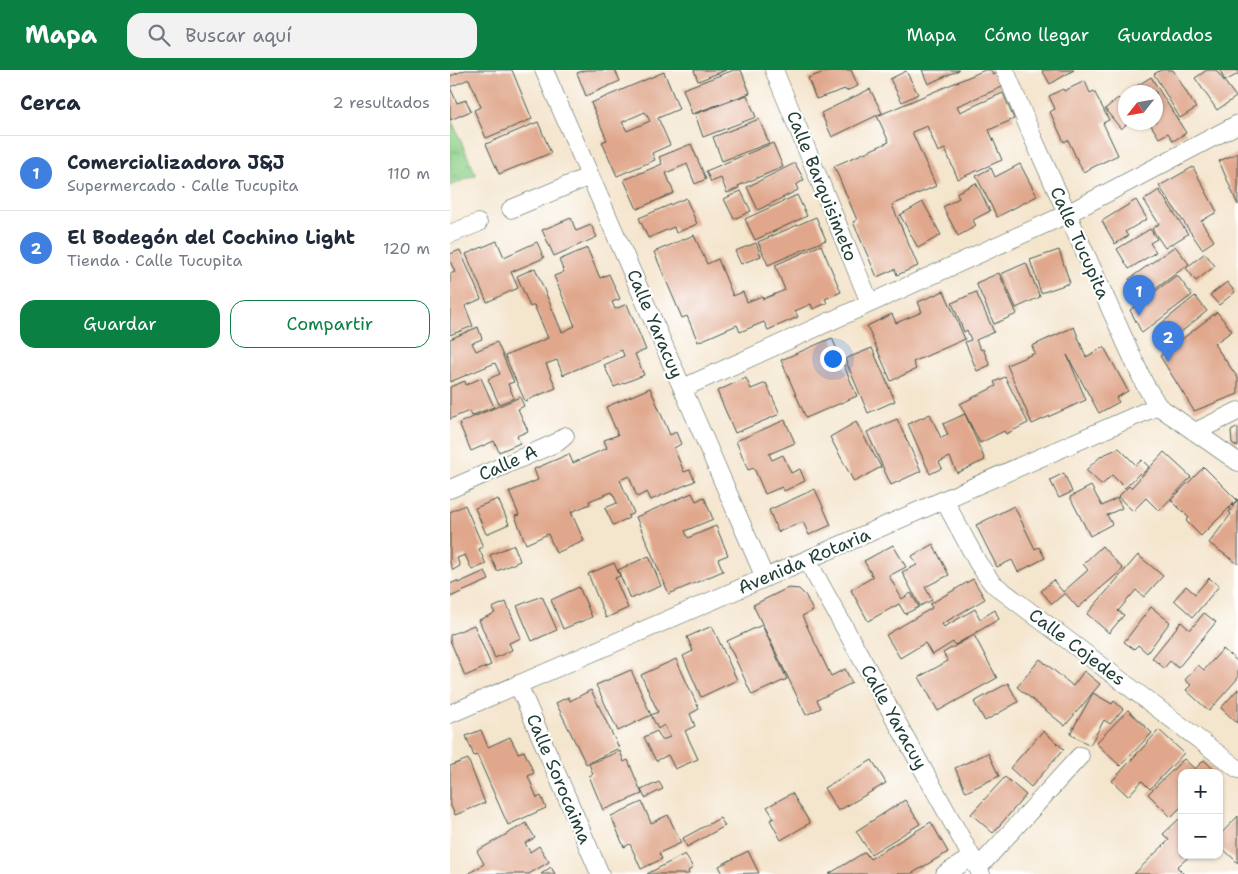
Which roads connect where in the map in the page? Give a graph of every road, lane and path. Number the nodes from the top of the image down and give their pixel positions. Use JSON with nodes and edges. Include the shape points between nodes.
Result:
{"nodes":[{"id":1,"x":544,"y":70,"type":"edge"},
{"id":2,"x":774,"y":70,"type":"edge"},
{"id":3,"x":1005,"y":70,"type":"edge"},
{"id":4,"x":1238,"y":124,"type":"edge"},
{"id":5,"x":590,"y":176,"type":"junction"},
{"id":6,"x":512,"y":208,"type":"dead end"},
{"id":7,"x":1067,"y":214,"type":"junction"},
{"id":8,"x":478,"y":223,"type":"dead end"},
{"id":9,"x":450,"y":234,"type":"edge"},
{"id":10,"x":870,"y":302,"type":"junction"},
{"id":11,"x":682,"y":388,"type":"junction"},
{"id":12,"x":1158,"y":406,"type":"junction"},
{"id":13,"x":1238,"y":411,"type":"edge"},
{"id":14,"x":1195,"y":432,"type":"junction"},
{"id":15,"x":565,"y":436,"type":"dead end"},
{"id":16,"x":1238,"y":462,"type":"edge"},
{"id":17,"x":451,"y":484,"type":"edge"},
{"id":18,"x":944,"y":500,"type":"junction"},
{"id":19,"x":807,"y":560,"type":"junction"},
{"id":20,"x":765,"y":578,"type":"junction"},
{"id":21,"x":518,"y":684,"type":"junction"},
{"id":22,"x":450,"y":714,"type":"edge"},
{"id":23,"x":1080,"y":756,"type":"dead end"},
{"id":24,"x":1238,"y":769,"type":"edge"},
{"id":25,"x":977,"y":866,"type":"edge"},
{"id":26,"x":600,"y":874,"type":"edge"},
{"id":27,"x":945,"y":874,"type":"edge"}],
"edges":[{"from":1,"to":5,"type":"street","name":"Calle Yaracuy"},
{"from":2,"to":10,"type":"street","name":"Calle Barquisimeto"},
{"from":3,"to":7,"type":"street","name":"Calle Tucupita"},
{"from":4,"to":7,"type":"street"},
{"from":5,"to":6,"type":"street"},
{"from":5,"to":11,"type":"street","name":"Calle Yaracuy"},
{"from":7,"to":10,"type":"street"},
{"from":7,"to":12,"type":"street","name":"Calle Tucupita","via":[[1144,383]]},
{"from":8,"to":9,"type":"street"},
{"from":10,"to":11,"type":"street"},
{"from":11,"to":20,"type":"street","name":"Calle Yaracuy"},
{"from":12,"to":14,"type":"street","name":"Calle Tucupita"},
{"from":12,"to":18,"type":"street","name":"Avenida Rotaria"},
{"from":13,"to":14,"type":"street"},
{"from":14,"to":16,"type":"street","name":"Calle Tucupita"},
{"from":15,"to":17,"type":"street","name":"Calle A","via":[[558,442]]},
{"from":18,"to":19,"type":"street","name":"Avenida Rotaria"},
{"from":18,"to":24,"type":"street","name":"Calle Cojedes","via":[[992,583]]},
{"from":19,"to":20,"type":"street","name":"Avenida Rotaria"},
{"from":19,"to":25,"type":"street","name":"Calle Yaracuy"},
{"from":20,"to":21,"type":"street","name":"Avenida Rotaria"},
{"from":21,"to":22,"type":"street","name":"Avenida Rotaria"},
{"from":21,"to":26,"type":"street","name":"Calle Sorocaima"},
{"from":23,"to":25,"type":"street"},
{"from":25,"to":27,"type":"street"}]}
